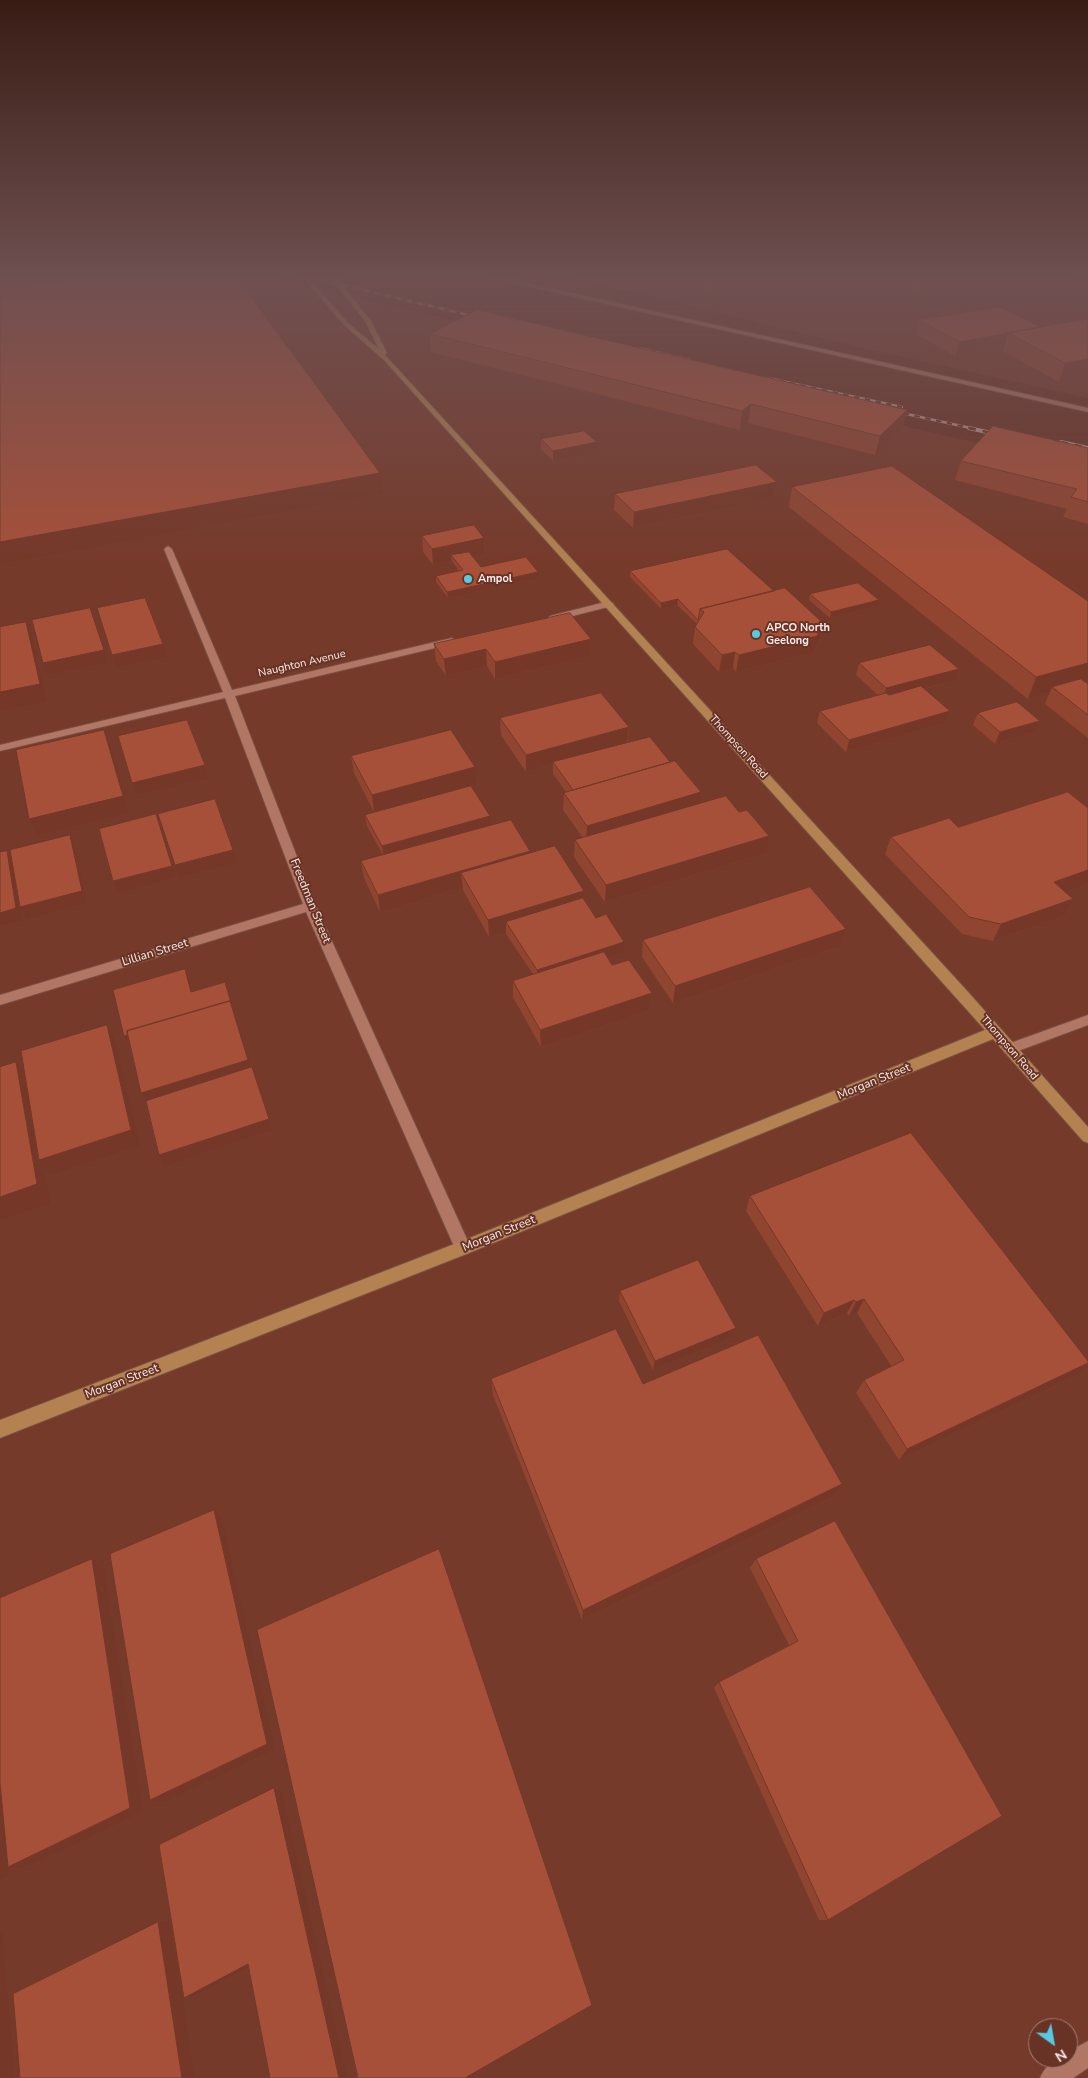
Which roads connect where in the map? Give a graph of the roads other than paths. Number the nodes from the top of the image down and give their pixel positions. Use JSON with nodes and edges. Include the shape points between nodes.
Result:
{"nodes":[{"id":1,"x":400,"y":373,"type":"edge"},
{"id":2,"x":921,"y":373,"type":"edge"},
{"id":3,"x":1088,"y":410,"type":"edge"},
{"id":4,"x":168,"y":549,"type":"dead end"},
{"id":5,"x":609,"y":604,"type":"junction"},
{"id":6,"x":545,"y":620,"type":"edge"},
{"id":7,"x":461,"y":639,"type":"edge"},
{"id":8,"x":229,"y":694,"type":"junction"},
{"id":9,"x":0,"y":748,"type":"edge"},
{"id":10,"x":310,"y":906,"type":"junction"},
{"id":11,"x":0,"y":1000,"type":"edge"},
{"id":12,"x":1088,"y":1020,"type":"edge"},
{"id":13,"x":995,"y":1032,"type":"junction"},
{"id":14,"x":1010,"y":1049,"type":"junction"},
{"id":15,"x":1088,"y":1137,"type":"edge"},
{"id":16,"x":463,"y":1248,"type":"junction"},
{"id":17,"x":0,"y":1430,"type":"edge"},
{"id":18,"x":1088,"y":2053,"type":"edge"},
{"id":19,"x":1052,"y":2078,"type":"edge"}],
"edges":[{"from":1,"to":5,"type":"main road","name":"Thompson Road"},
{"from":2,"to":3,"type":"street"},
{"from":4,"to":8,"type":"street","name":"Freedman Street"},
{"from":5,"to":6,"type":"street"},
{"from":5,"to":13,"type":"main road","name":"Thompson Road"},
{"from":7,"to":8,"type":"street","name":"Naughton Avenue"},
{"from":8,"to":9,"type":"street","name":"Naughton Avenue"},
{"from":8,"to":10,"type":"street","name":"Freedman Street"},
{"from":10,"to":11,"type":"street","name":"Lillian Street"},
{"from":10,"to":16,"type":"street","name":"Freedman Street"},
{"from":12,"to":14,"type":"street"},
{"from":13,"to":14,"type":"main road","name":"Thompson Road"},
{"from":13,"to":16,"type":"main road","name":"Morgan Street"},
{"from":14,"to":15,"type":"main road","name":"Thompson Road"},
{"from":16,"to":17,"type":"main road","name":"Morgan Street"},
{"from":18,"to":19,"type":"street"}]}
